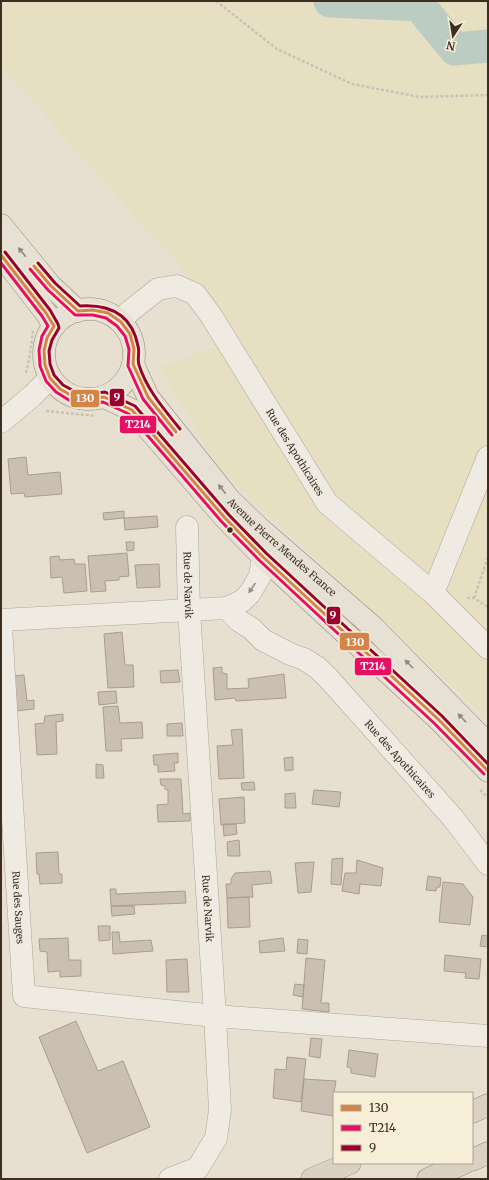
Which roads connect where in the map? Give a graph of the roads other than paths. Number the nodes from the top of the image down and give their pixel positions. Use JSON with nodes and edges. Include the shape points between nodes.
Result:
{"nodes":[{"id":1,"x":1,"y":225,"type":"edge"},
{"id":2,"x":1,"y":255,"type":"edge"},
{"id":3,"x":78,"y":311,"type":"junction"},
{"id":4,"x":121,"y":322,"type":"junction"},
{"id":5,"x":43,"y":328,"type":"junction"},
{"id":6,"x":134,"y":364,"type":"junction"},
{"id":7,"x":50,"y":378,"type":"junction"},
{"id":8,"x":103,"y":407,"type":"junction"},
{"id":9,"x":1,"y":422,"type":"edge"},
{"id":10,"x":488,"y":458,"type":"edge"},
{"id":11,"x":187,"y":527,"type":"dead end"},
{"id":12,"x":263,"y":557,"type":"junction"},
{"id":13,"x":433,"y":593,"type":"junction"},
{"id":14,"x":227,"y":608,"type":"junction"},
{"id":15,"x":189,"y":610,"type":"junction"},
{"id":16,"x":1,"y":620,"type":"edge"},
{"id":17,"x":1,"y":627,"type":"edge"},
{"id":18,"x":488,"y":648,"type":"edge"},
{"id":19,"x":488,"y":744,"type":"edge"},
{"id":20,"x":488,"y":771,"type":"edge"},
{"id":21,"x":488,"y":864,"type":"edge"},
{"id":22,"x":215,"y":1016,"type":"junction"},
{"id":23,"x":488,"y":1036,"type":"edge"},
{"id":24,"x":488,"y":1105,"type":"edge"},
{"id":25,"x":473,"y":1112,"type":"edge"},
{"id":26,"x":488,"y":1153,"type":"edge"},
{"id":27,"x":473,"y":1160,"type":"edge"},
{"id":28,"x":348,"y":1164,"type":"edge"},
{"id":29,"x":462,"y":1164,"type":"edge"},
{"id":30,"x":170,"y":1179,"type":"edge"},
{"id":31,"x":312,"y":1179,"type":"edge"},
{"id":32,"x":428,"y":1179,"type":"edge"}],
"edges":[{"from":3,"to":1,"type":"main road","one_way":true,"via":[[51,286]]},
{"from":2,"to":5,"type":"main road","via":[[46,313]]},
{"from":3,"to":4,"type":"main road","via":[[108,313]]},
{"from":3,"to":5,"type":"main road"},
{"from":4,"to":6,"type":"main road","via":[[130,334]]},
{"from":4,"to":13,"type":"street","name":"Rue des Apothicaires","via":[[129,312],[158,289],[177,286],[195,294],[210,314],[327,503]]},
{"from":5,"to":7,"type":"main road","via":[[47,338],[44,351],[45,365]]},
{"from":6,"to":8,"type":"main road","via":[[127,378]]},
{"from":19,"to":6,"type":"main road","name":"Avenue Pierre Mendes France","one_way":true,"via":[[372,626],[230,500],[148,396]]},
{"from":7,"to":8,"type":"main road","via":[[60,389],[74,397],[89,400]]},
{"from":7,"to":9,"type":"street"},
{"from":8,"to":12,"type":"main road","name":"Avenue Pierre Mendes France","via":[[132,410],[225,518]]},
{"from":10,"to":13,"type":"street"},
{"from":11,"to":15,"type":"street","name":"Rue de Narvik"},
{"from":12,"to":14,"type":"street","one_way":true,"via":[[260,576],[250,593],[242,601]]},
{"from":12,"to":20,"type":"main road","name":"Avenue Pierre Mendes France","via":[[439,720]]},
{"from":13,"to":18,"type":"street","name":"Rue des Apothicaires"},
{"from":14,"to":15,"type":"street"},
{"from":14,"to":21,"type":"street","name":"Rue des Apothicaires","via":[[263,640],[318,668],[452,818]]},
{"from":15,"to":16,"type":"street"},
{"from":15,"to":22,"type":"street","name":"Rue de Narvik"},
{"from":17,"to":22,"type":"street","name":"Rue des Sauges","via":[[24,996]]},
{"from":22,"to":23,"type":"street"},
{"from":22,"to":30,"type":"street","name":"Rue de Narvik","via":[[220,1110],[216,1138],[198,1168]]},
{"from":24,"to":25,"type":"highway"},
{"from":26,"to":27,"type":"highway"},
{"from":28,"to":31,"type":"highway"},
{"from":29,"to":32,"type":"highway"}]}
